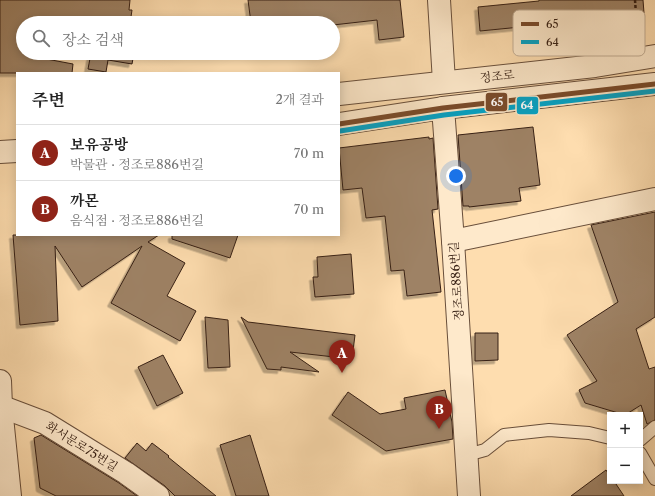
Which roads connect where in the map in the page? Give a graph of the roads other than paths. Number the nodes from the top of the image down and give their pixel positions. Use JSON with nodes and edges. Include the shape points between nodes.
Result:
{"nodes":[{"id":1,"x":439,"y":0,"type":"edge"},
{"id":2,"x":655,"y":56,"type":"edge"},
{"id":3,"x":444,"y":82,"type":"junction"},
{"id":4,"x":655,"y":84,"type":"edge"},
{"id":5,"x":340,"y":94,"type":"edge"},
{"id":6,"x":443,"y":108,"type":"junction"},
{"id":7,"x":340,"y":124,"type":"edge"},
{"id":8,"x":16,"y":151,"type":"edge"},
{"id":9,"x":0,"y":152,"type":"edge"},
{"id":10,"x":655,"y":199,"type":"edge"},
{"id":11,"x":453,"y":241,"type":"junction"},
{"id":12,"x":0,"y":381,"type":"edge"},
{"id":13,"x":0,"y":407,"type":"edge"},
{"id":14,"x":655,"y":426,"type":"edge"},
{"id":15,"x":607,"y":437,"type":"edge"},
{"id":16,"x":643,"y":437,"type":"edge"},
{"id":17,"x":467,"y":455,"type":"junction"},
{"id":18,"x":643,"y":458,"type":"edge"},
{"id":19,"x":655,"y":479,"type":"edge"},
{"id":20,"x":10,"y":496,"type":"edge"},
{"id":21,"x":158,"y":496,"type":"edge"},
{"id":22,"x":469,"y":496,"type":"edge"}],
"edges":[{"from":1,"to":3,"type":"street"},
{"from":2,"to":3,"type":"street","name":"정조로","via":[[595,66]]},
{"from":3,"to":5,"type":"street","name":"정조로"},
{"from":4,"to":6,"type":"street"},
{"from":6,"to":7,"type":"street"},
{"from":6,"to":11,"type":"street","name":"정조로886번길"},
{"from":8,"to":9,"type":"street"},
{"from":10,"to":11,"type":"street"},
{"from":11,"to":17,"type":"street","name":"정조로886번길"},
{"from":12,"to":13,"type":"street"},
{"from":13,"to":20,"type":"street"},
{"from":13,"to":21,"type":"street","name":"화서문로75번길","via":[[45,423]]},
{"from":14,"to":16,"type":"lane"},
{"from":15,"to":17,"type":"lane","via":[[589,433],[548,430],[504,435],[485,450]]},
{"from":17,"to":22,"type":"street","name":"정조로886번길"},
{"from":18,"to":19,"type":"lane"}]}
